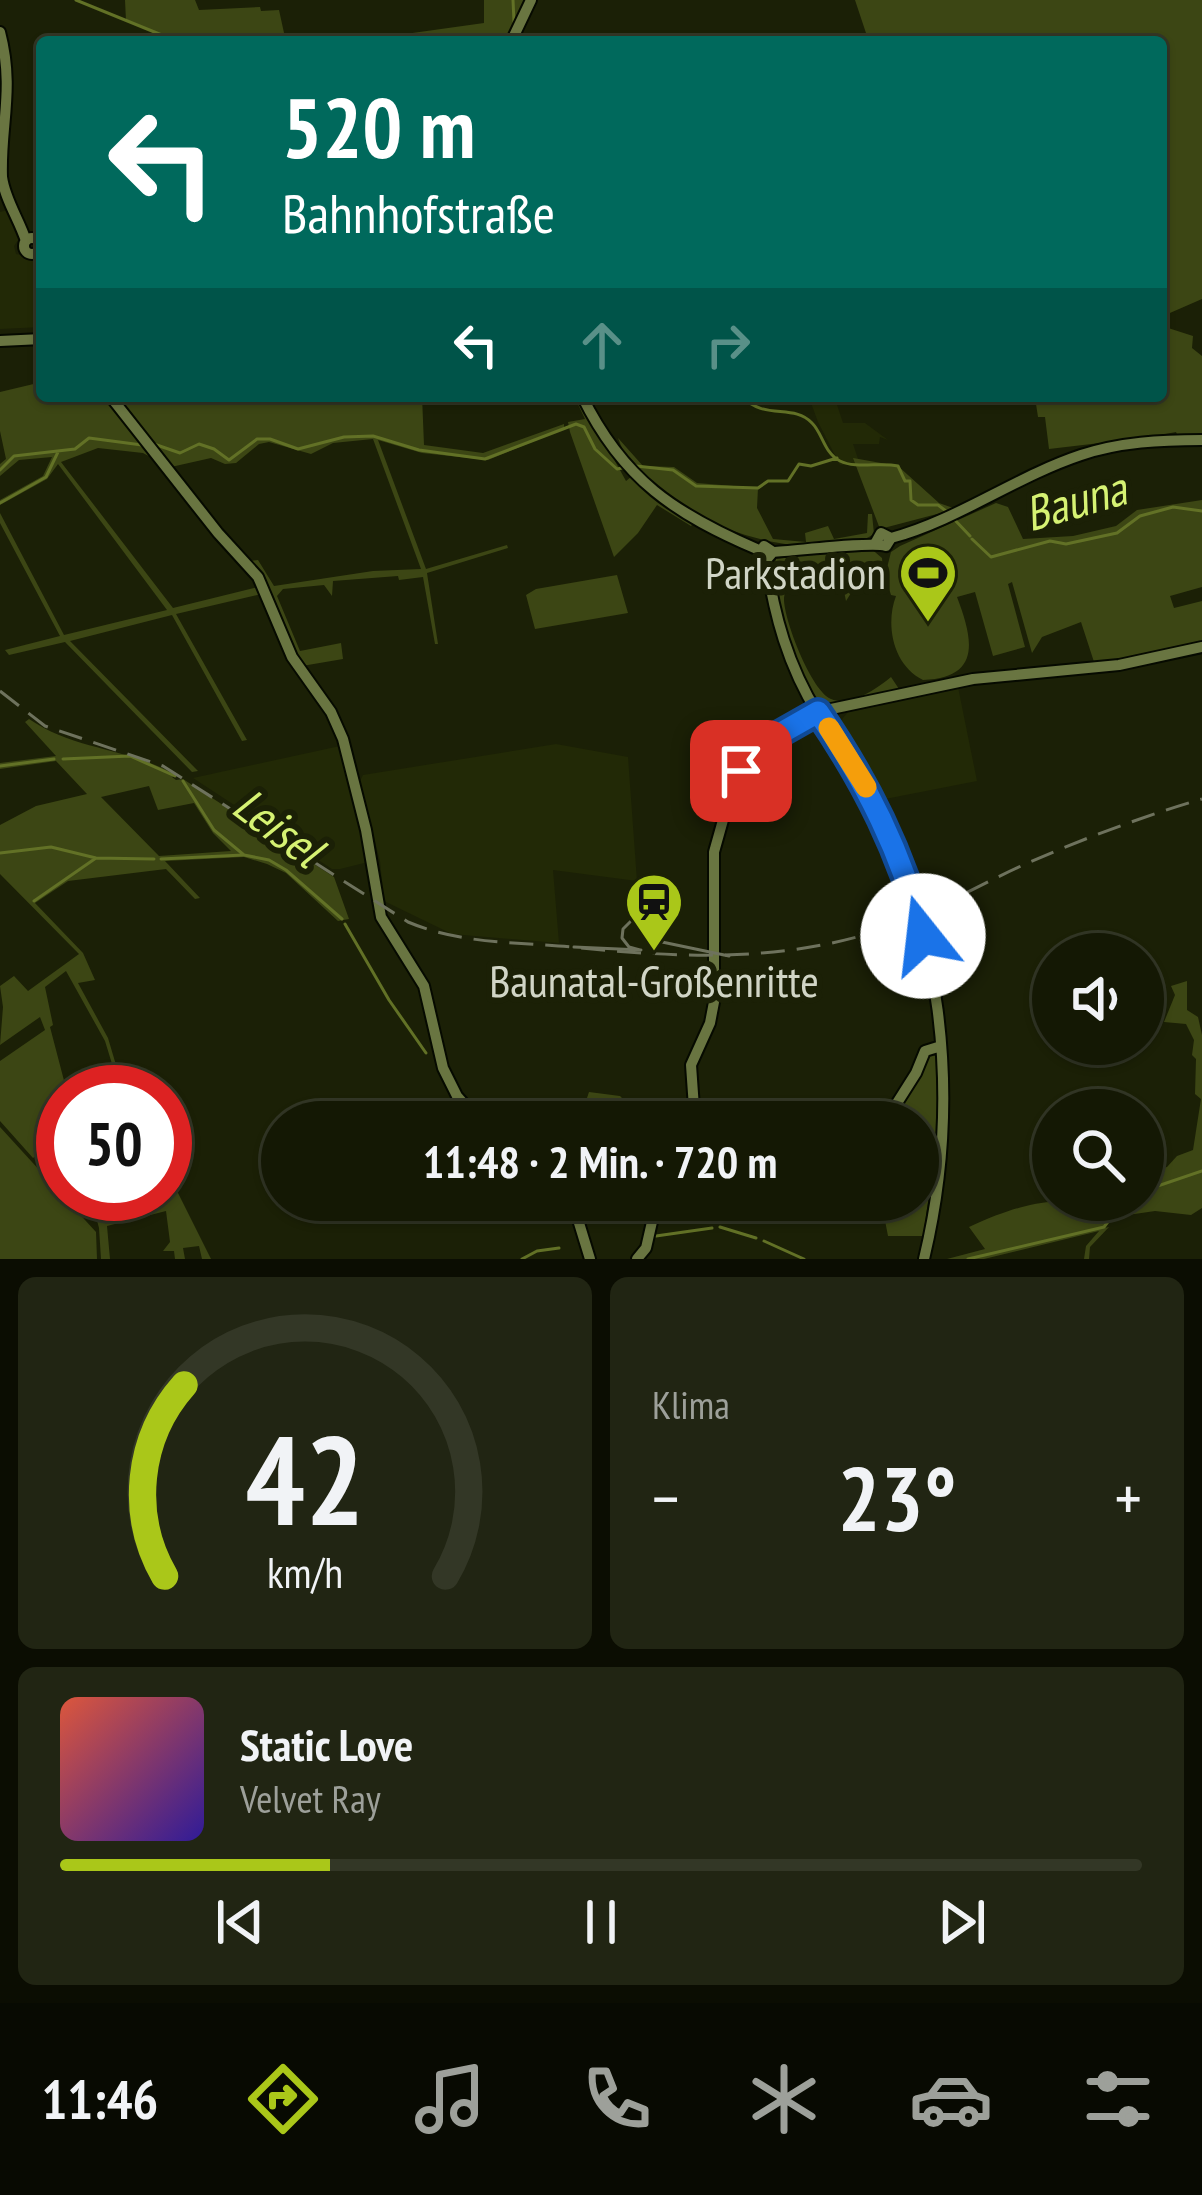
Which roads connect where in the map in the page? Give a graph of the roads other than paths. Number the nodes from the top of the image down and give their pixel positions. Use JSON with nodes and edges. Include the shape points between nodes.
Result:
{"nodes":[{"id":1,"x":531,"y":0,"type":"edge"},
{"id":2,"x":0,"y":32,"type":"edge"},
{"id":3,"x":514,"y":36,"type":"edge"},
{"id":4,"x":36,"y":246,"type":"edge"},
{"id":5,"x":36,"y":339,"type":"edge"},
{"id":6,"x":0,"y":340,"type":"edge"},
{"id":7,"x":115,"y":402,"type":"edge"},
{"id":8,"x":586,"y":402,"type":"edge"},
{"id":9,"x":1202,"y":440,"type":"edge"},
{"id":10,"x":766,"y":554,"type":"junction"},
{"id":11,"x":1202,"y":646,"type":"edge"},
{"id":12,"x":806,"y":693,"type":"junction"},
{"id":13,"x":840,"y":709,"type":"junction"},
{"id":14,"x":819,"y":715,"type":"junction"},
{"id":15,"x":802,"y":721,"type":"junction"},
{"id":16,"x":834,"y":735,"type":"junction"},
{"id":17,"x":942,"y":1049,"type":"junction"},
{"id":18,"x":461,"y":1101,"type":"edge"},
{"id":19,"x":694,"y":1101,"type":"edge"},
{"id":20,"x":896,"y":1101,"type":"edge"},
{"id":21,"x":578,"y":1221,"type":"edge"},
{"id":22,"x":652,"y":1221,"type":"edge"},
{"id":23,"x":590,"y":1259,"type":"edge"},
{"id":24,"x":637,"y":1259,"type":"edge"},
{"id":25,"x":924,"y":1259,"type":"edge"}],
"edges":[{"from":1,"to":3,"type":"street"},
{"from":2,"to":4,"type":"street","via":[[8,89],[1,172],[11,208]]},
{"from":5,"to":6,"type":"street"},
{"from":7,"to":18,"type":"street","via":[[258,577],[300,668],[331,712],[381,917],[424,986],[443,1068]]},
{"from":8,"to":10,"type":"street","via":[[634,474],[688,518]]},
{"from":9,"to":10,"type":"street","via":[[1082,454],[886,546]]},
{"from":10,"to":12,"type":"street","via":[[779,629]]},
{"from":11,"to":13,"type":"street","via":[[1119,665],[974,679]]},
{"from":12,"to":14,"type":"street"},
{"from":12,"to":15,"type":"street"},
{"from":13,"to":14,"type":"street"},
{"from":13,"to":16,"type":"street"},
{"from":14,"to":15,"type":"street"},
{"from":14,"to":16,"type":"street"},
{"from":15,"to":19,"type":"street","via":[[765,742],[736,774],[714,852],[714,1002],[692,1065]]},
{"from":16,"to":17,"type":"street","via":[[901,859]]},
{"from":17,"to":20,"type":"street","via":[[922,1058]]},
{"from":17,"to":25,"type":"street","via":[[940,1179]]},
{"from":21,"to":23,"type":"street"},
{"from":22,"to":24,"type":"street"}]}
